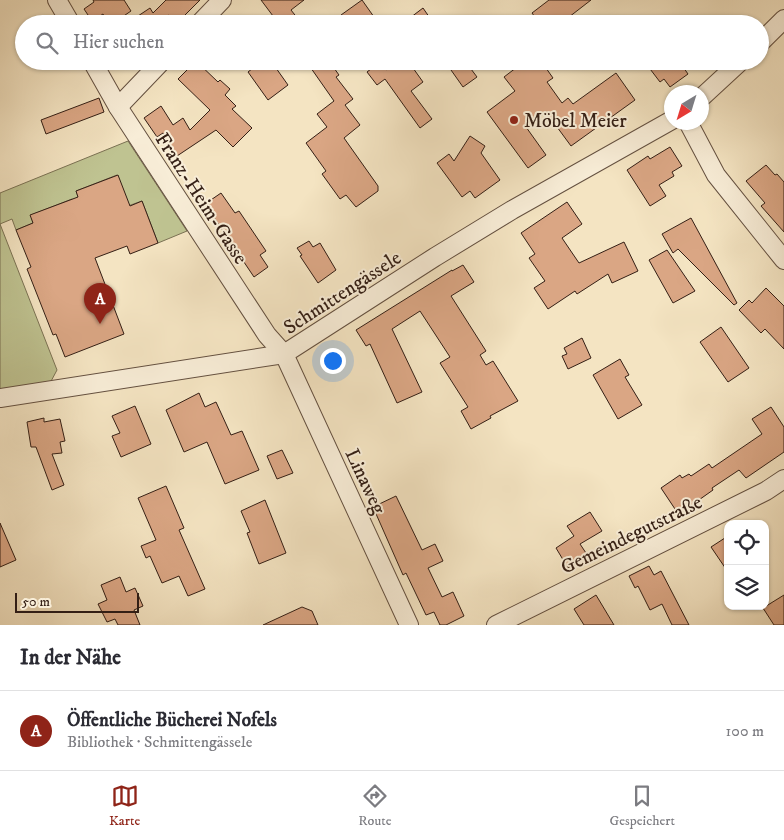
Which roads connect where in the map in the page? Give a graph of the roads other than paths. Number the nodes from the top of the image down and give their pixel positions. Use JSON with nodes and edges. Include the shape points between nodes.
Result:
{"nodes":[{"id":1,"x":57,"y":0,"type":"edge"},
{"id":2,"x":222,"y":0,"type":"edge"},
{"id":3,"x":66,"y":15,"type":"edge"},
{"id":4,"x":208,"y":15,"type":"edge"},
{"id":5,"x":784,"y":19,"type":"edge"},
{"id":6,"x":769,"y":34,"type":"edge"},
{"id":7,"x":97,"y":70,"type":"edge"},
{"id":8,"x":153,"y":70,"type":"edge"},
{"id":9,"x":731,"y":70,"type":"edge"},
{"id":10,"x":709,"y":91,"type":"edge"},
{"id":11,"x":118,"y":107,"type":"junction"},
{"id":12,"x":664,"y":124,"type":"edge"},
{"id":13,"x":692,"y":130,"type":"edge"},
{"id":14,"x":784,"y":260,"type":"edge"},
{"id":15,"x":284,"y":354,"type":"junction"},
{"id":16,"x":0,"y":398,"type":"edge"},
{"id":17,"x":784,"y":479,"type":"edge"},
{"id":18,"x":409,"y":625,"type":"edge"},
{"id":19,"x":496,"y":625,"type":"edge"}],
"edges":[{"from":1,"to":3,"type":"street"},
{"from":2,"to":4,"type":"street"},
{"from":5,"to":6,"type":"street"},
{"from":7,"to":11,"type":"street","name":"Franz-Heim-Gasse"},
{"from":8,"to":11,"type":"street"},
{"from":9,"to":10,"type":"street"},
{"from":11,"to":15,"type":"street","name":"Franz-Heim-Gasse","via":[[267,335]]},
{"from":12,"to":15,"type":"street","name":"Schmittengässele","via":[[512,210]]},
{"from":13,"to":14,"type":"street","via":[[716,175]]},
{"from":15,"to":16,"type":"street","name":"Schmittengässele"},
{"from":15,"to":18,"type":"street","name":"Linaweg"},
{"from":17,"to":19,"type":"street","name":"Gemeindegutstraße","via":[[766,491]]}]}
